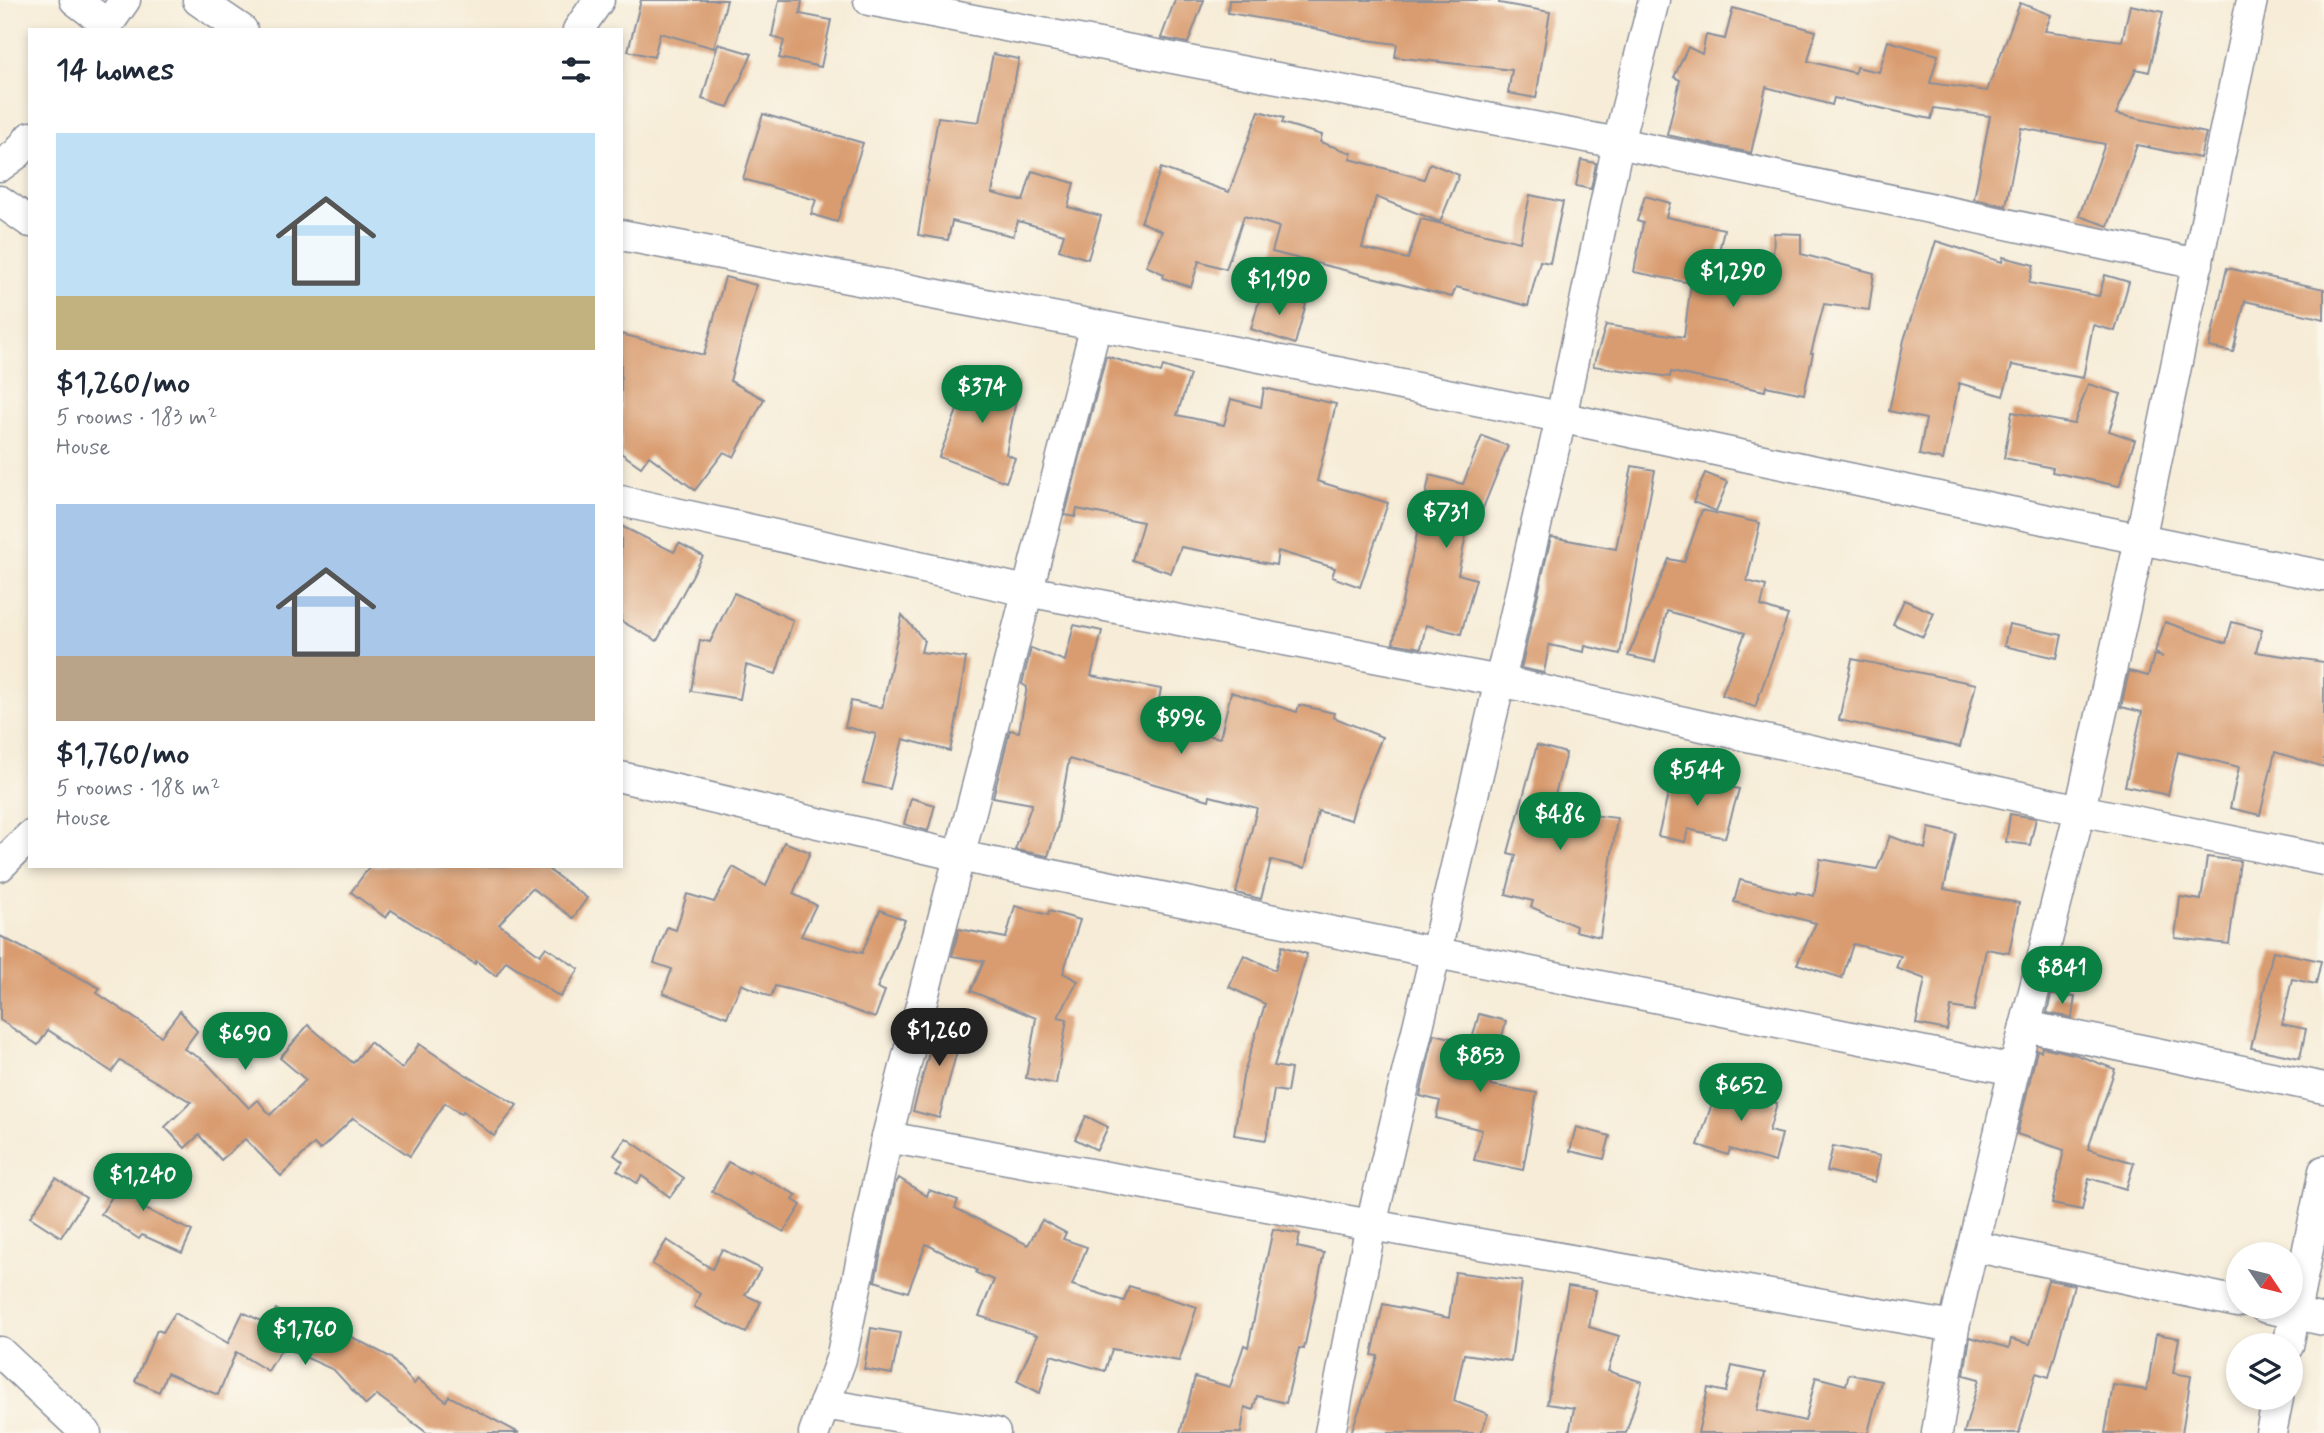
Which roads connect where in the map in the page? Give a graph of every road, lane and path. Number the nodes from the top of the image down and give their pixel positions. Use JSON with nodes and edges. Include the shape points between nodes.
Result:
{"nodes":[{"id":1,"x":75,"y":0,"type":"edge"},
{"id":2,"x":125,"y":0,"type":"edge"},
{"id":3,"x":198,"y":0,"type":"edge"},
{"id":4,"x":599,"y":0,"type":"edge"},
{"id":5,"x":869,"y":0,"type":"edge"},
{"id":6,"x":1654,"y":0,"type":"edge"},
{"id":7,"x":2252,"y":0,"type":"edge"},
{"id":8,"x":106,"y":27,"type":"edge"},
{"id":9,"x":239,"y":28,"type":"edge"},
{"id":10,"x":579,"y":28,"type":"edge"},
{"id":11,"x":28,"y":140,"type":"edge"},
{"id":12,"x":1618,"y":143,"type":"junction"},
{"id":13,"x":0,"y":166,"type":"edge"},
{"id":14,"x":0,"y":201,"type":"edge"},
{"id":15,"x":28,"y":221,"type":"edge"},
{"id":16,"x":623,"y":235,"type":"edge"},
{"id":17,"x":2198,"y":264,"type":"junction"},
{"id":18,"x":1096,"y":325,"type":"junction"},
{"id":19,"x":1561,"y":418,"type":"junction"},
{"id":20,"x":623,"y":501,"type":"edge"},
{"id":21,"x":2140,"y":540,"type":"junction"},
{"id":22,"x":2324,"y":576,"type":"edge"},
{"id":23,"x":1027,"y":591,"type":"junction"},
{"id":24,"x":1500,"y":681,"type":"junction"},
{"id":25,"x":623,"y":777,"type":"edge"},
{"id":26,"x":2080,"y":810,"type":"junction"},
{"id":27,"x":28,"y":838,"type":"edge"},
{"id":28,"x":959,"y":856,"type":"junction"},
{"id":29,"x":2324,"y":860,"type":"edge"},
{"id":30,"x":0,"y":866,"type":"edge"},
{"id":31,"x":1435,"y":954,"type":"junction"},
{"id":32,"x":2025,"y":1026,"type":"junction"},
{"id":33,"x":2014,"y":1070,"type":"junction"},
{"id":34,"x":2324,"y":1088,"type":"edge"},
{"id":35,"x":887,"y":1137,"type":"junction"},
{"id":36,"x":2324,"y":1171,"type":"edge"},
{"id":37,"x":1371,"y":1225,"type":"junction"},
{"id":38,"x":1973,"y":1246,"type":"junction"},
{"id":39,"x":2303,"y":1271,"type":"edge"},
{"id":40,"x":2226,"y":1299,"type":"edge"},
{"id":41,"x":2303,"y":1316,"type":"edge"},
{"id":42,"x":2324,"y":1320,"type":"edge"},
{"id":43,"x":1954,"y":1327,"type":"junction"},
{"id":44,"x":0,"y":1352,"type":"edge"},
{"id":45,"x":824,"y":1404,"type":"junction"},
{"id":46,"x":2276,"y":1410,"type":"edge"},
{"id":47,"x":86,"y":1433,"type":"edge"},
{"id":48,"x":814,"y":1433,"type":"edge"},
{"id":49,"x":995,"y":1433,"type":"edge"},
{"id":50,"x":1330,"y":1433,"type":"edge"},
{"id":51,"x":1937,"y":1433,"type":"edge"},
{"id":52,"x":2271,"y":1433,"type":"edge"}],
"edges":[{"from":1,"to":8,"type":"street"},
{"from":2,"to":8,"type":"street"},
{"from":3,"to":9,"type":"street"},
{"from":4,"to":10,"type":"street"},
{"from":5,"to":12,"type":"street"},
{"from":6,"to":12,"type":"street"},
{"from":7,"to":17,"type":"street"},
{"from":11,"to":13,"type":"street"},
{"from":12,"to":17,"type":"street"},
{"from":12,"to":19,"type":"street"},
{"from":14,"to":15,"type":"street"},
{"from":16,"to":18,"type":"street"},
{"from":17,"to":21,"type":"street"},
{"from":18,"to":19,"type":"street"},
{"from":18,"to":23,"type":"street"},
{"from":19,"to":21,"type":"street"},
{"from":19,"to":24,"type":"street"},
{"from":20,"to":23,"type":"street"},
{"from":21,"to":22,"type":"street"},
{"from":21,"to":26,"type":"street"},
{"from":23,"to":24,"type":"street"},
{"from":23,"to":28,"type":"street"},
{"from":24,"to":26,"type":"street"},
{"from":24,"to":31,"type":"street"},
{"from":25,"to":28,"type":"street"},
{"from":26,"to":29,"type":"street"},
{"from":26,"to":32,"type":"street"},
{"from":27,"to":30,"type":"street"},
{"from":28,"to":31,"type":"street"},
{"from":28,"to":35,"type":"street"},
{"from":31,"to":33,"type":"street"},
{"from":31,"to":37,"type":"street"},
{"from":32,"to":33,"type":"street"},
{"from":32,"to":34,"type":"street"},
{"from":33,"to":38,"type":"street"},
{"from":35,"to":37,"type":"street"},
{"from":35,"to":45,"type":"street","via":[[841,1359]]},
{"from":36,"to":39,"type":"street"},
{"from":37,"to":43,"type":"street"},
{"from":37,"to":50,"type":"street"},
{"from":38,"to":40,"type":"street"},
{"from":38,"to":43,"type":"street"},
{"from":41,"to":42,"type":"street"},
{"from":43,"to":51,"type":"street"},
{"from":44,"to":47,"type":"street"},
{"from":45,"to":48,"type":"street"},
{"from":45,"to":49,"type":"street"},
{"from":46,"to":52,"type":"street"}]}
